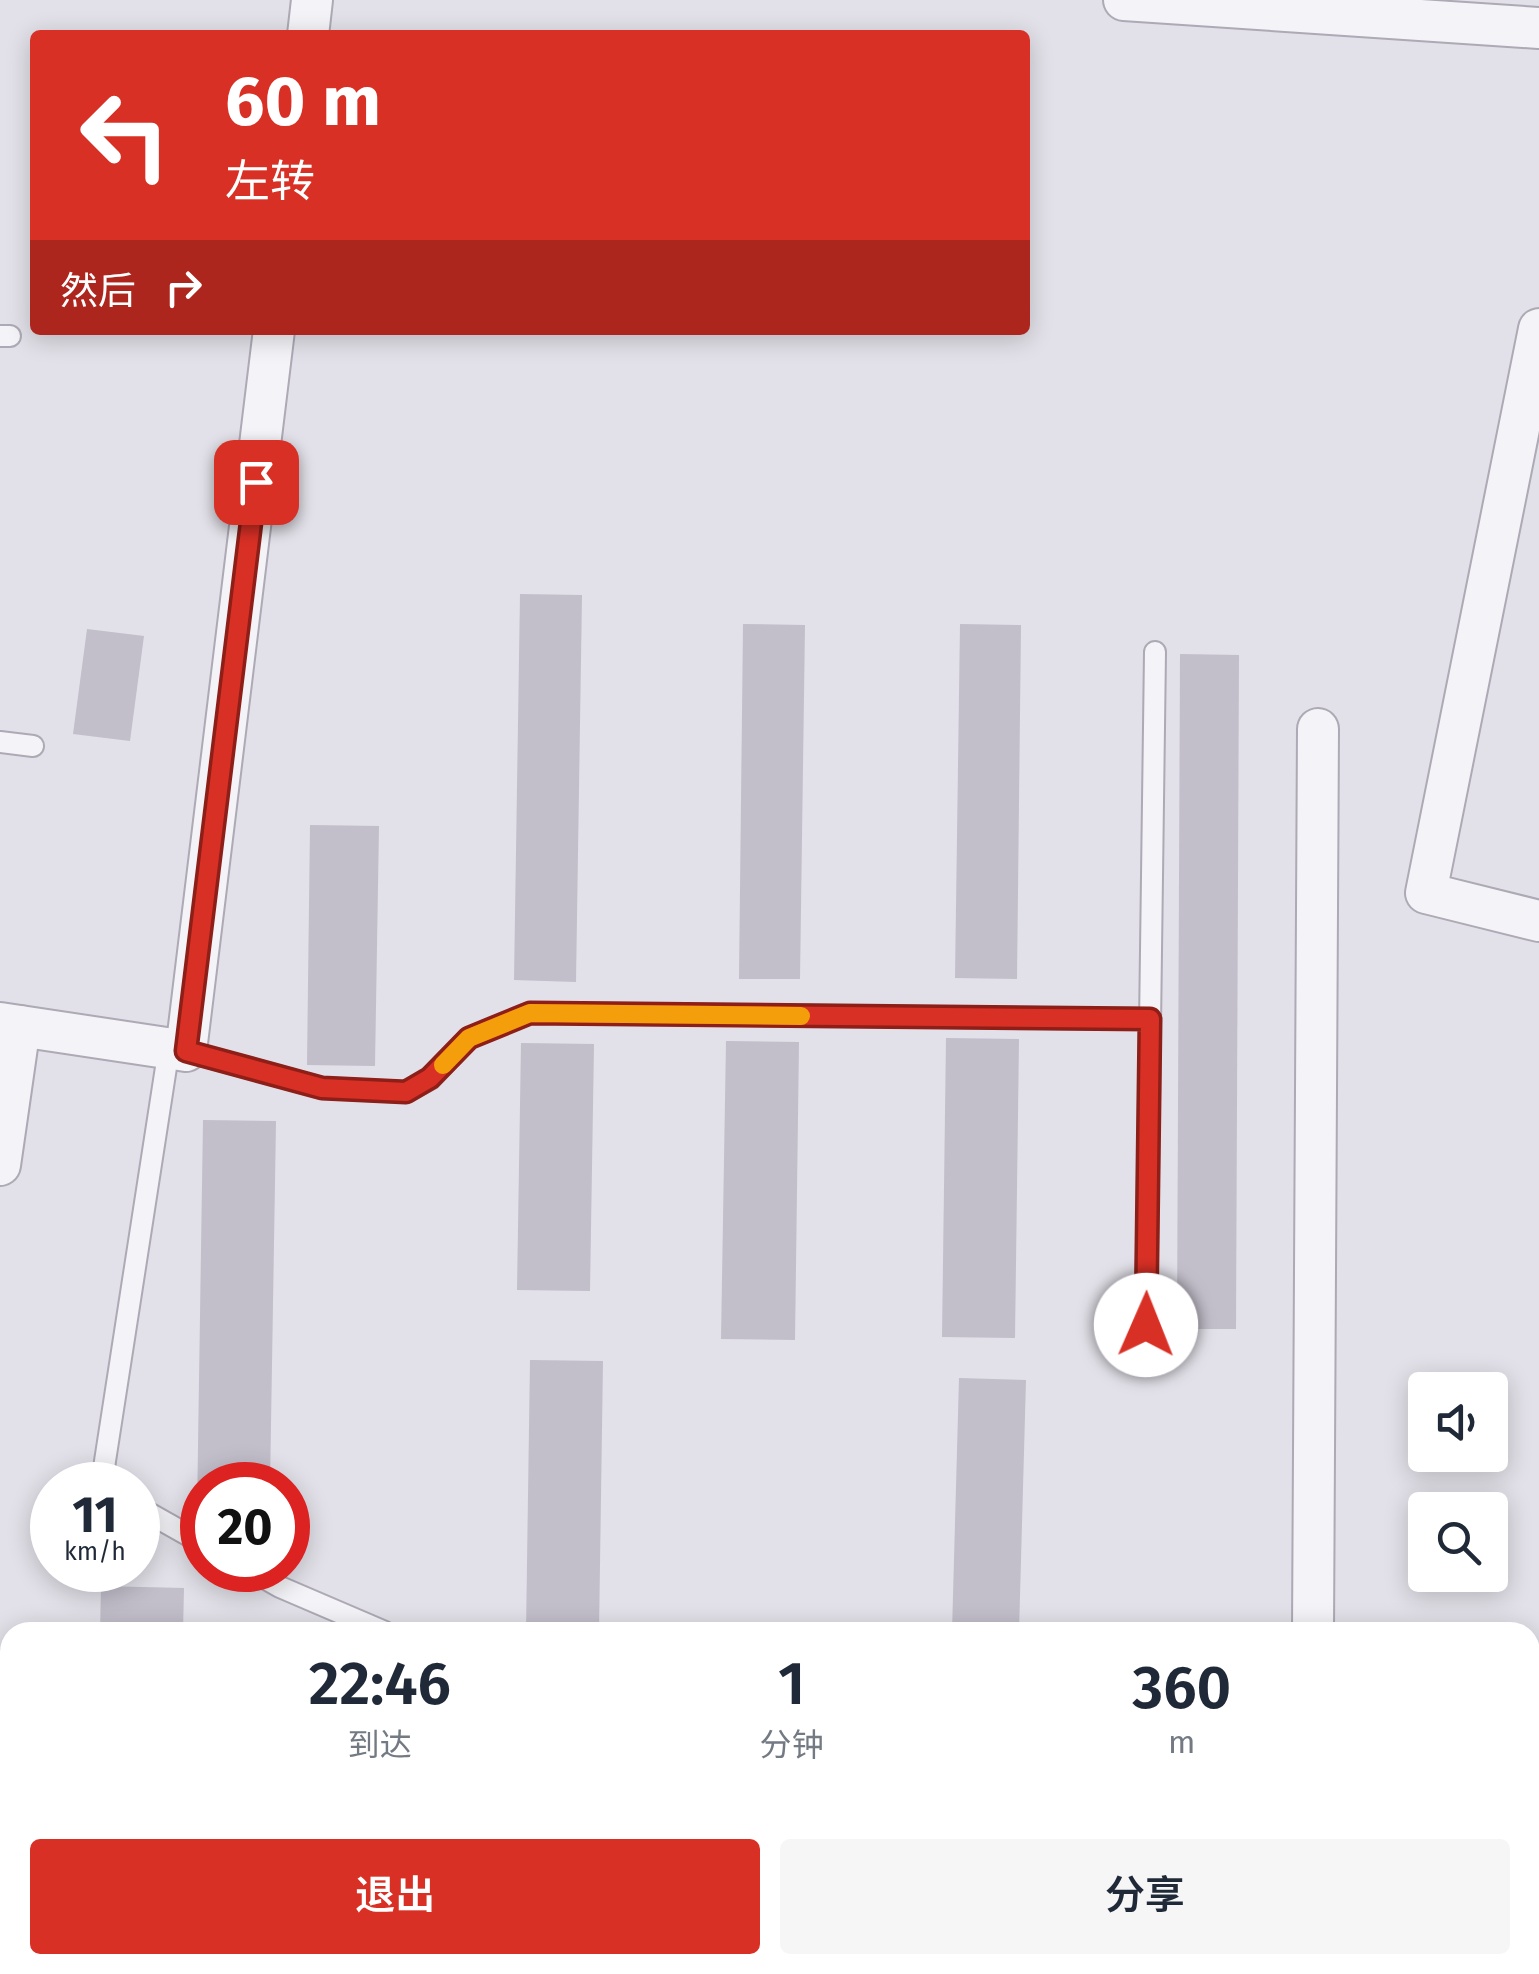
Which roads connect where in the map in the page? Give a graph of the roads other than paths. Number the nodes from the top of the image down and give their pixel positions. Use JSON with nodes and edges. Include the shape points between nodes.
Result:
{"nodes":[{"id":1,"x":312,"y":0,"type":"edge"},
{"id":2,"x":1124,"y":0,"type":"edge"},
{"id":3,"x":1203,"y":3,"type":"edge"},
{"id":4,"x":1539,"y":28,"type":"edge"},
{"id":5,"x":309,"y":30,"type":"edge"},
{"id":6,"x":1539,"y":330,"type":"edge"},
{"id":7,"x":273,"y":335,"type":"edge"},
{"id":8,"x":1156,"y":652,"type":"dead end"},
{"id":9,"x":1318,"y":729,"type":"dead end"},
{"id":10,"x":0,"y":742,"type":"edge"},
{"id":11,"x":33,"y":746,"type":"dead end"},
{"id":12,"x":1539,"y":921,"type":"edge"},
{"id":13,"x":1150,"y":1019,"type":"junction"},
{"id":14,"x":10,"y":1024,"type":"edge"},
{"id":15,"x":178,"y":1050,"type":"junction"},
{"id":16,"x":0,"y":1166,"type":"edge"},
{"id":17,"x":1146,"y":1325,"type":"dead end"},
{"id":18,"x":105,"y":1462,"type":"edge"},
{"id":19,"x":292,"y":1592,"type":"edge"},
{"id":20,"x":362,"y":1622,"type":"edge"},
{"id":21,"x":1313,"y":1622,"type":"edge"}],
"edges":[{"from":1,"to":5,"type":"street"},
{"from":2,"to":3,"type":"street"},
{"from":3,"to":4,"type":"street"},
{"from":6,"to":12,"type":"street","via":[[1426,893]]},
{"from":7,"to":15,"type":"street"},
{"from":8,"to":13,"type":"lane"},
{"from":9,"to":21,"type":"street"},
{"from":10,"to":11,"type":"lane"},
{"from":13,"to":15,"type":"lane","via":[[530,1013],[469,1038],[406,1092],[322,1088]]},
{"from":13,"to":17,"type":"lane"},
{"from":14,"to":15,"type":"street"},
{"from":14,"to":16,"type":"street"},
{"from":15,"to":18,"type":"lane"},
{"from":19,"to":20,"type":"lane"}]}
